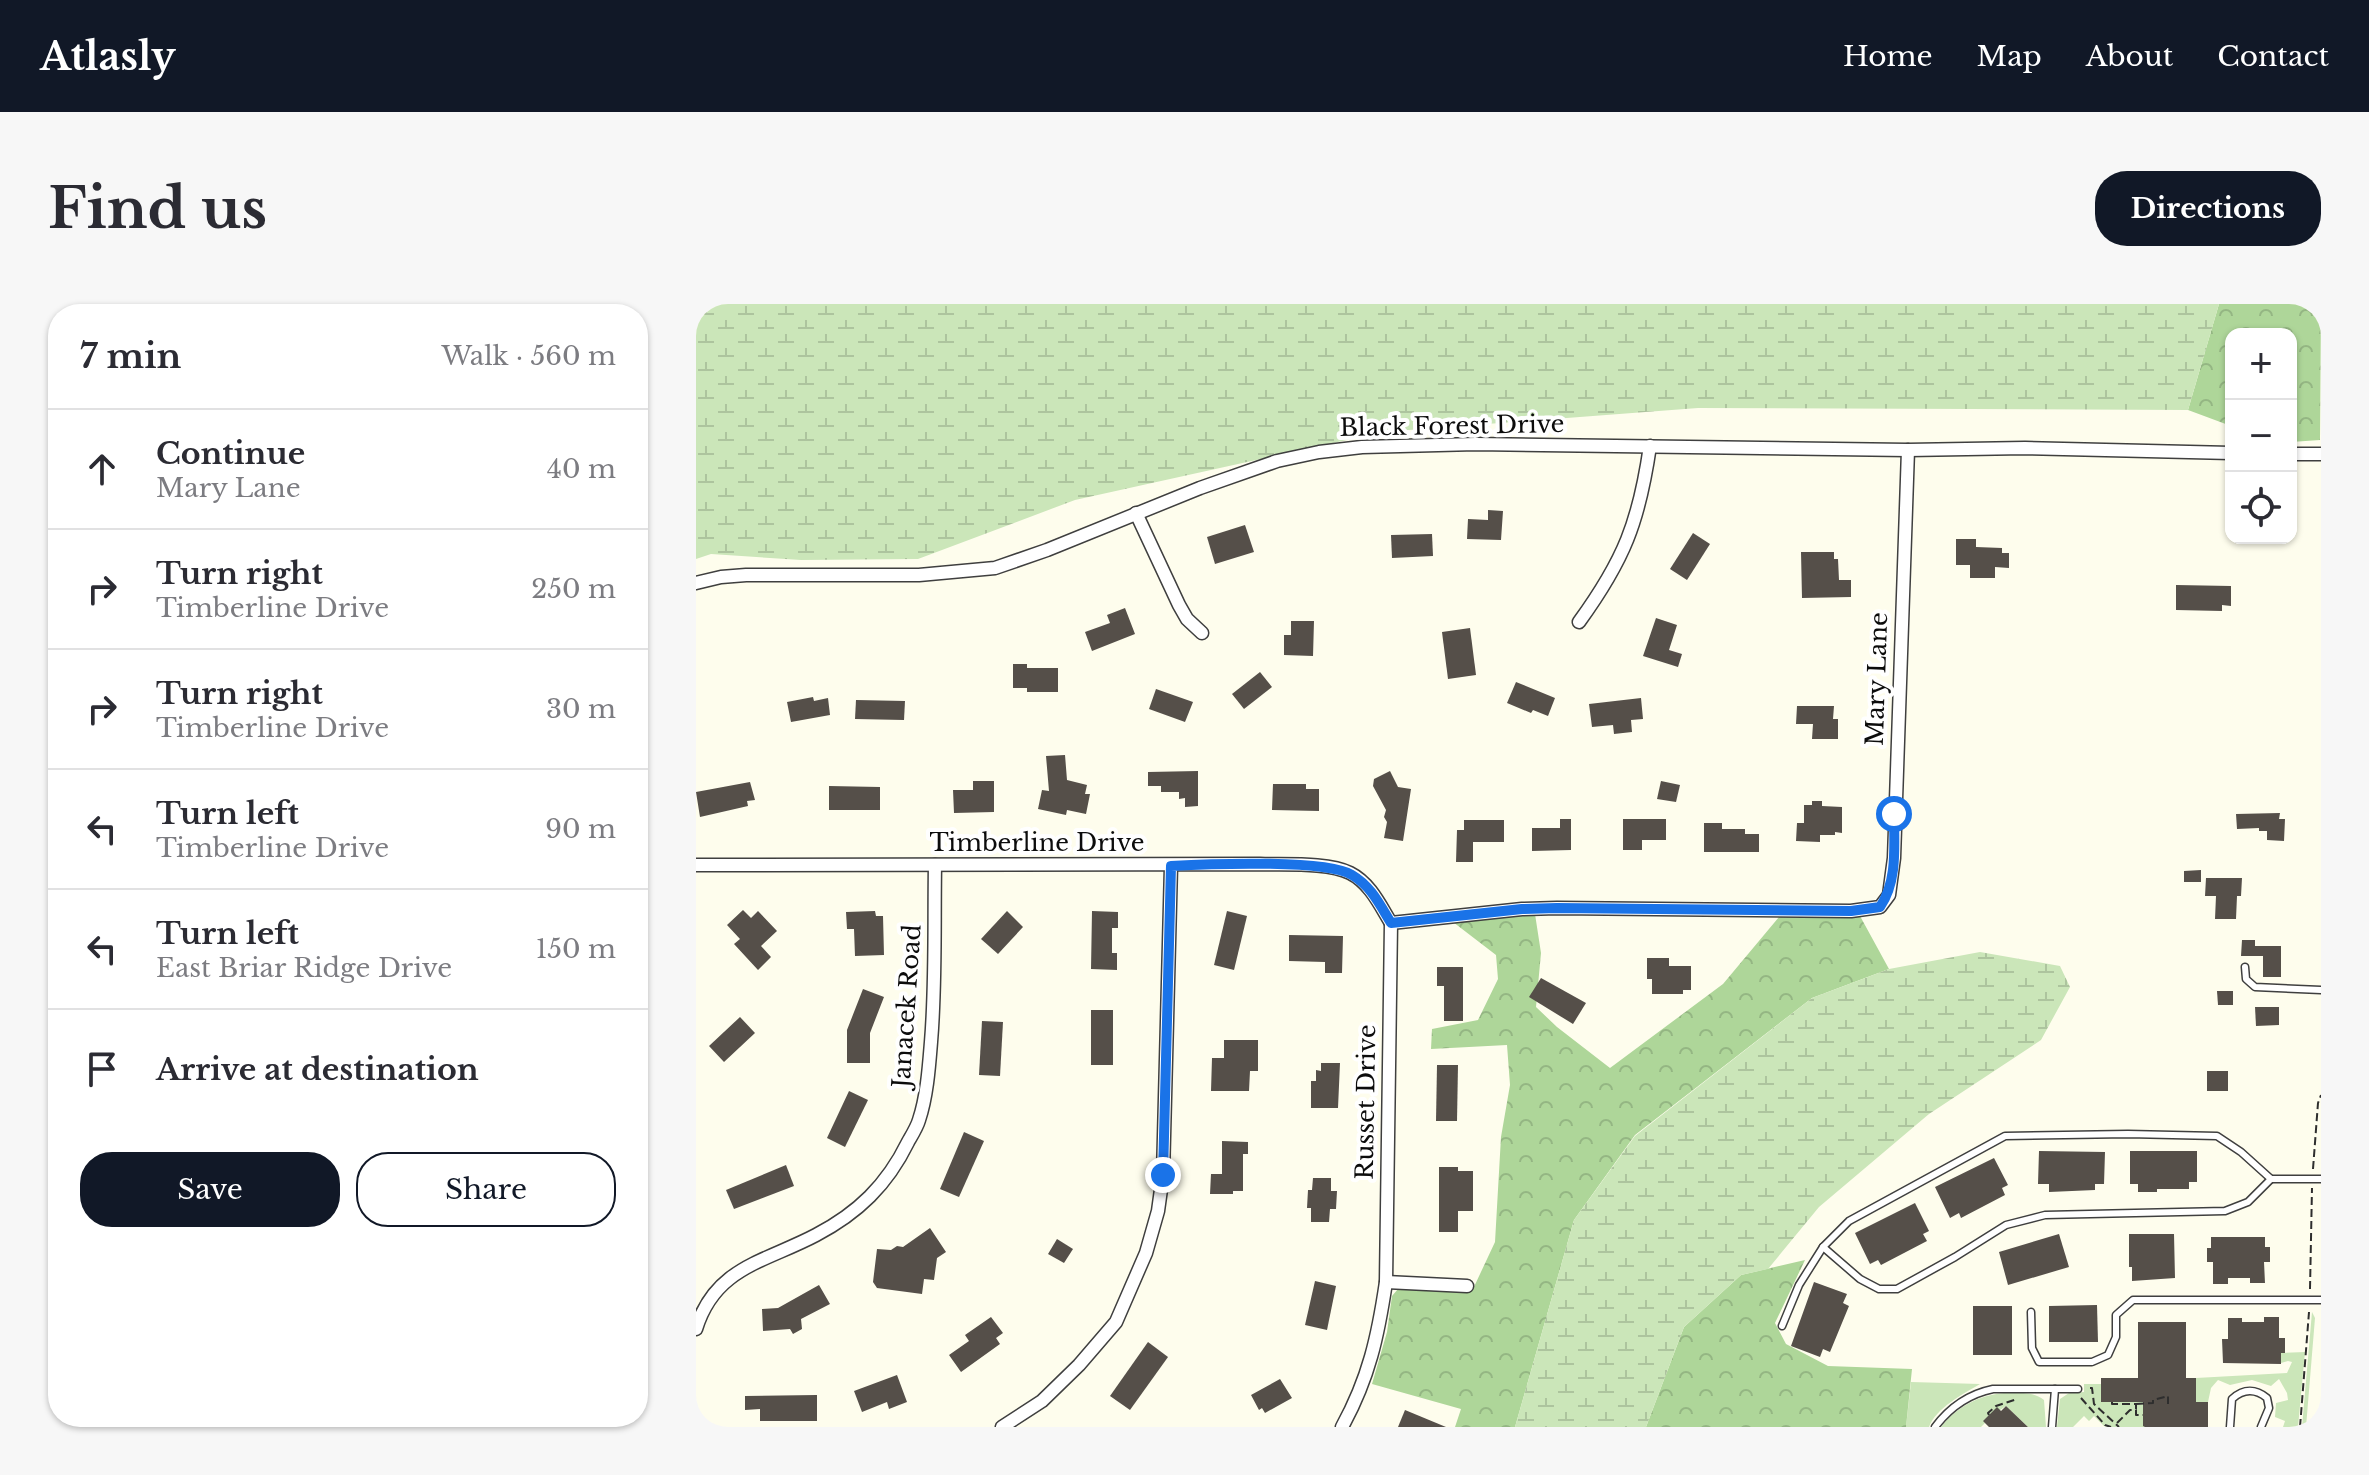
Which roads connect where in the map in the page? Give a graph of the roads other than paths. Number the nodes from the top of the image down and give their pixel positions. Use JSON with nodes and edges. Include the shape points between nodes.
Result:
{"nodes":[{"id":1,"x":1650,"y":446,"type":"junction"},
{"id":2,"x":1908,"y":450,"type":"junction"},
{"id":3,"x":2225,"y":453,"type":"edge"},
{"id":4,"x":2297,"y":454,"type":"edge"},
{"id":5,"x":2321,"y":454,"type":"edge"},
{"id":6,"x":1136,"y":513,"type":"junction"},
{"id":7,"x":696,"y":583,"type":"edge"},
{"id":8,"x":1579,"y":622,"type":"dead end"},
{"id":9,"x":1202,"y":633,"type":"dead end"},
{"id":10,"x":696,"y":865,"type":"edge"},
{"id":11,"x":935,"y":865,"type":"junction"},
{"id":12,"x":1171,"y":866,"type":"junction"},
{"id":13,"x":1391,"y":923,"type":"junction"},
{"id":14,"x":2245,"y":967,"type":"dead end"},
{"id":15,"x":2321,"y":990,"type":"edge"},
{"id":16,"x":2271,"y":1179,"type":"junction"},
{"id":17,"x":2321,"y":1179,"type":"edge"},
{"id":18,"x":1823,"y":1247,"type":"junction"},
{"id":19,"x":1386,"y":1282,"type":"junction"},
{"id":20,"x":1467,"y":1286,"type":"dead end"},
{"id":21,"x":2321,"y":1300,"type":"edge"},
{"id":22,"x":2031,"y":1312,"type":"dead end"},
{"id":23,"x":1782,"y":1326,"type":"dead end"},
{"id":24,"x":696,"y":1329,"type":"edge"},
{"id":25,"x":2055,"y":1389,"type":"junction"},
{"id":26,"x":2082,"y":1390,"type":"road end"},
{"id":27,"x":1002,"y":1427,"type":"edge"},
{"id":28,"x":1342,"y":1427,"type":"edge"},
{"id":29,"x":1935,"y":1427,"type":"edge"},
{"id":30,"x":2052,"y":1427,"type":"edge"},
{"id":31,"x":2230,"y":1427,"type":"edge"},
{"id":32,"x":2261,"y":1427,"type":"edge"}],
"edges":[{"from":1,"to":2,"type":"street","name":"Black Forest Drive"},
{"from":1,"to":6,"type":"street","name":"Black Forest Drive","via":[[1476,444],[1319,452],[1277,461]]},
{"from":1,"to":8,"type":"street","via":[[1630,537],[1606,586]]},
{"from":2,"to":3,"type":"street","name":"Black Forest Drive"},
{"from":2,"to":13,"type":"street","name":"Mary Lane","via":[[1894,858],[1889,895],[1880,907],[1534,909]]},
{"from":4,"to":5,"type":"street"},
{"from":6,"to":7,"type":"street","name":"Black Forest Drive","via":[[995,568],[919,575],[746,575]]},
{"from":6,"to":9,"type":"street","via":[[1179,605]]},
{"from":10,"to":11,"type":"street","name":"Timberline Drive"},
{"from":11,"to":12,"type":"street","name":"Timberline Drive"},
{"from":11,"to":24,"type":"street","name":"Janacek Road","via":[[929,1071],[919,1120],[903,1152],[867,1201],[816,1235],[740,1269],[717,1287]]},
{"from":12,"to":13,"type":"street","name":"Timberline Drive","via":[[1260,864],[1351,873],[1373,892]]},
{"from":12,"to":27,"type":"street","via":[[1163,1175],[1146,1253],[1116,1322],[1042,1401]]},
{"from":13,"to":19,"type":"street","name":"Russet Drive"},
{"from":14,"to":15,"type":"lane","via":[[2246,979],[2255,987]]},
{"from":16,"to":17,"type":"lane"},
{"from":16,"to":18,"type":"lane","via":[[2248,1202],[2225,1211],[2045,1215],[2006,1225],[1897,1289],[1879,1289],[1860,1279]]},
{"from":16,"to":18,"type":"lane","via":[[2217,1136],[2005,1136],[1849,1221]]},
{"from":18,"to":23,"type":"lane"},
{"from":19,"to":20,"type":"street"},
{"from":19,"to":28,"type":"street","name":"Russet Drive","via":[[1374,1349]]},
{"from":21,"to":22,"type":"lane","via":[[2133,1300],[2116,1315],[2116,1337],[2108,1355],[2092,1362],[2039,1362],[2032,1348]]},
{"from":25,"to":26,"type":"lane"},
{"from":25,"to":29,"type":"lane","via":[[1993,1389],[1969,1395]]},
{"from":25,"to":30,"type":"lane"},
{"from":31,"to":32,"type":"lane","via":[[2232,1399],[2249,1390],[2267,1398]]}]}
